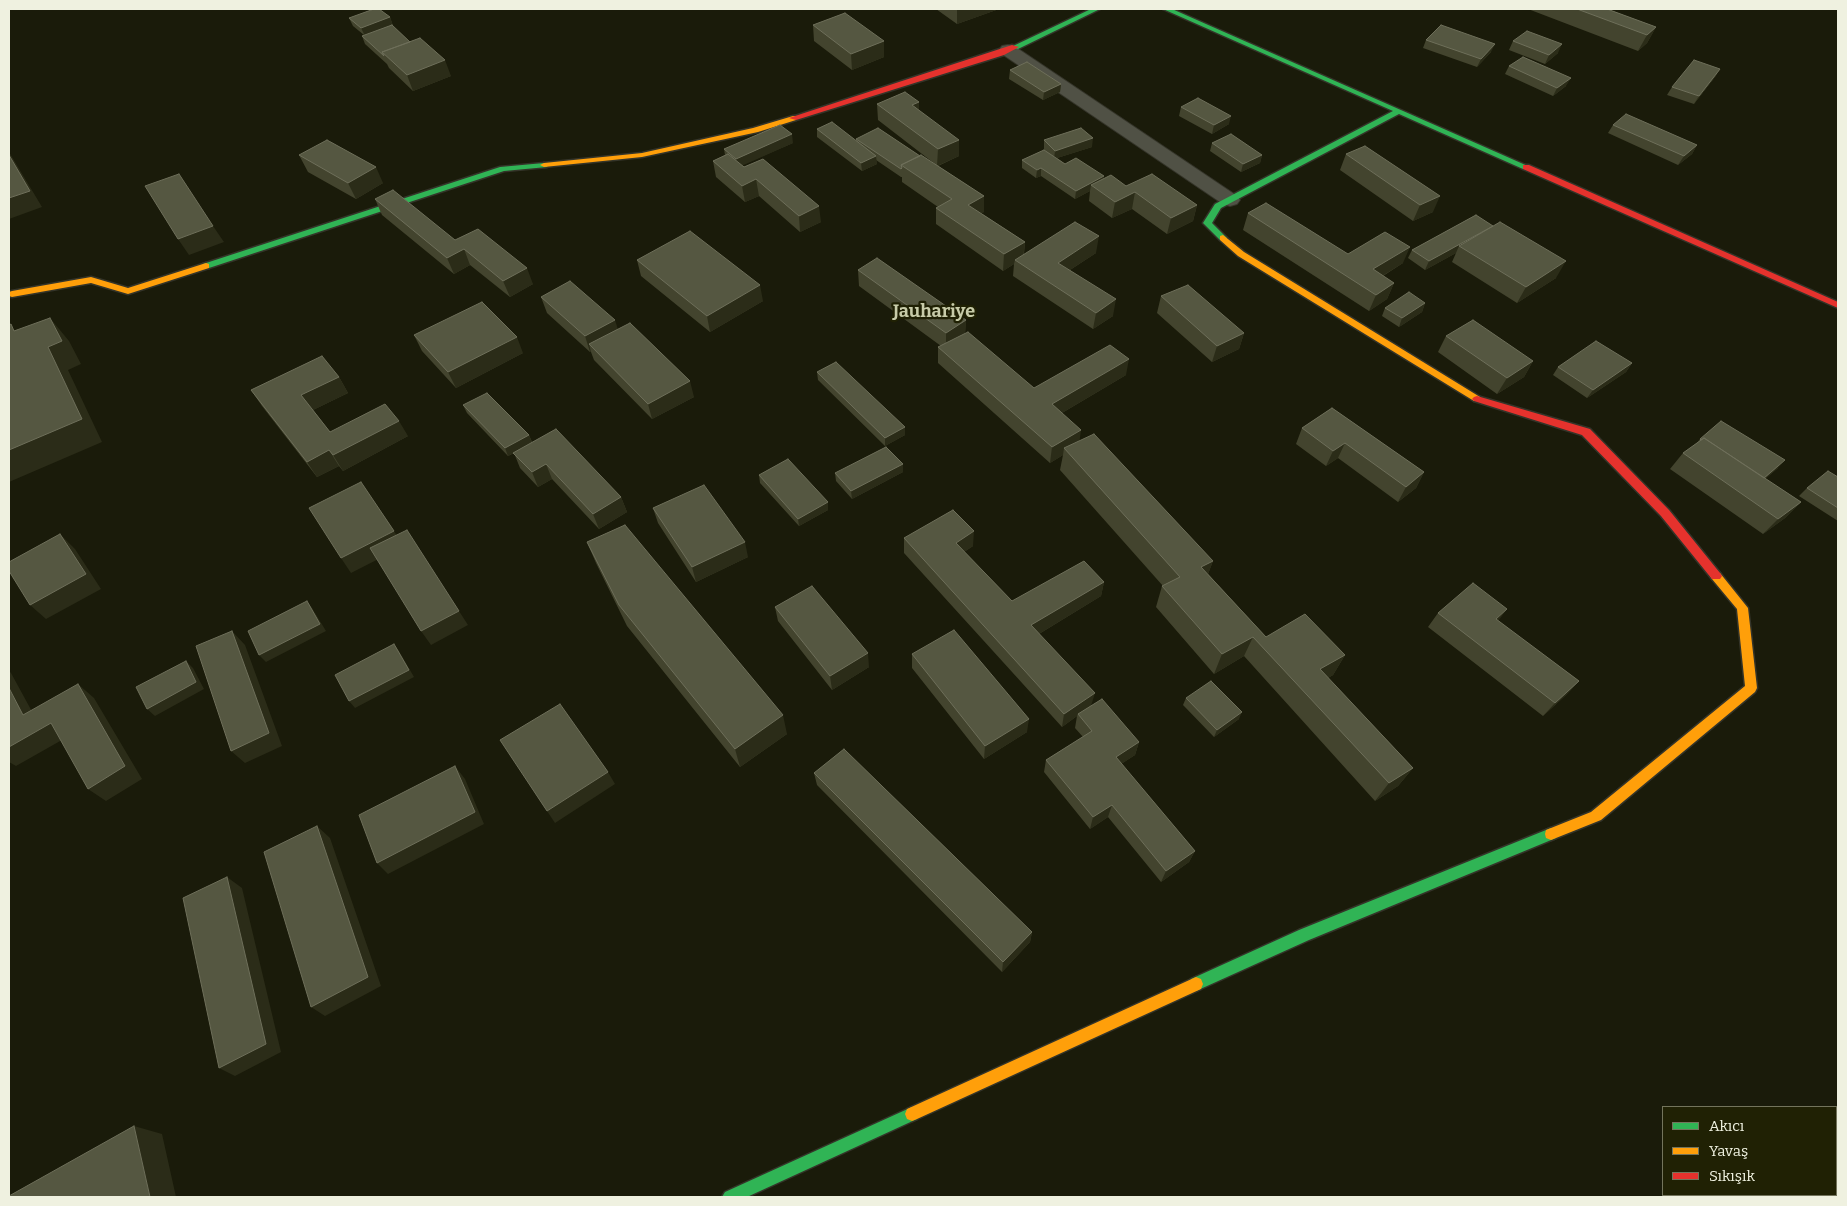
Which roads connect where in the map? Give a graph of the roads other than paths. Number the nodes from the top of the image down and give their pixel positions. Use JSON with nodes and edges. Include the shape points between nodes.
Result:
{"nodes":[{"id":1,"x":1096,"y":9,"type":"edge"},
{"id":2,"x":1167,"y":9,"type":"edge"},
{"id":3,"x":1008,"y":50,"type":"junction"},
{"id":4,"x":1399,"y":111,"type":"junction"},
{"id":5,"x":1230,"y":200,"type":"junction"},
{"id":6,"x":12,"y":294,"type":"dead end"},
{"id":7,"x":1838,"y":305,"type":"edge"},
{"id":8,"x":730,"y":1197,"type":"edge"}],
"edges":[{"from":1,"to":3,"type":"street"},
{"from":2,"to":4,"type":"street"},
{"from":3,"to":5,"type":"street"},
{"from":3,"to":6,"type":"street","via":[[755,130],[642,155],[503,169],[128,291],[91,280]]},
{"from":4,"to":5,"type":"street"},
{"from":4,"to":7,"type":"street"},
{"from":5,"to":8,"type":"street","via":[[1218,206],[1207,223],[1241,254],[1476,399],[1586,432],[1665,513],[1742,608],[1751,688],[1596,816],[1304,935]]}]}
